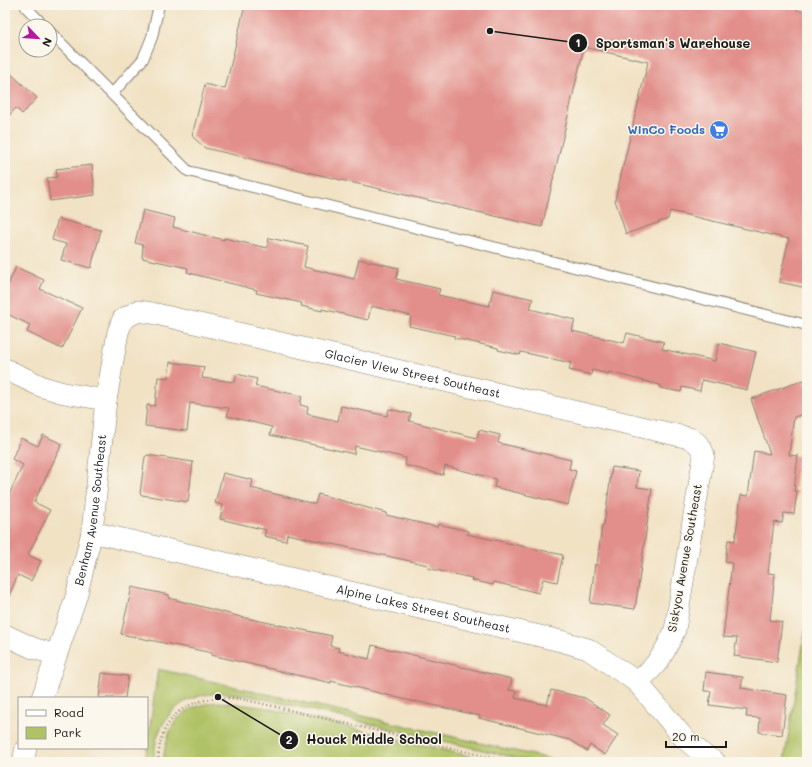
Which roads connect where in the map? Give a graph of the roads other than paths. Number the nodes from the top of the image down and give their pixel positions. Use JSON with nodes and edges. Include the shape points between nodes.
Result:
{"nodes":[{"id":1,"x":29,"y":5,"type":"edge"},
{"id":2,"x":159,"y":5,"type":"edge"},
{"id":3,"x":36,"y":18,"type":"edge"},
{"id":4,"x":58,"y":40,"type":"edge"},
{"id":5,"x":112,"y":94,"type":"junction"},
{"id":6,"x":123,"y":319,"type":"joint"},
{"id":7,"x":807,"y":326,"type":"edge"},
{"id":8,"x":5,"y":369,"type":"edge"},
{"id":9,"x":106,"y":400,"type":"junction"},
{"id":10,"x":701,"y":446,"type":"joint"},
{"id":11,"x":92,"y":532,"type":"junction"},
{"id":12,"x":5,"y":635,"type":"edge"},
{"id":13,"x":56,"y":655,"type":"junction"},
{"id":14,"x":637,"y":682,"type":"junction"},
{"id":15,"x":42,"y":697,"type":"edge"},
{"id":16,"x":26,"y":749,"type":"edge"},
{"id":17,"x":23,"y":762,"type":"edge"},
{"id":18,"x":715,"y":762,"type":"edge"}],
"edges":[{"from":1,"to":3,"type":"lane","via":[[26,7]]},
{"from":2,"to":5,"type":"lane","via":[[152,37],[143,59]]},
{"from":4,"to":5,"type":"lane"},
{"from":5,"to":7,"type":"lane","via":[[188,171]]},
{"from":6,"to":9,"type":"street","name":"Benham Avenue Southeast","via":[[118,332]]},
{"from":6,"to":10,"type":"street","name":"Glacier View Street Southeast","via":[[138,311],[152,313],[689,438]]},
{"from":8,"to":9,"type":"street","via":[[43,388]]},
{"from":9,"to":11,"type":"street","name":"Benham Avenue Southeast"},
{"from":10,"to":14,"type":"street","name":"Siskyou Avenue Southeast","via":[[704,455],[674,630],[665,653]]},
{"from":11,"to":13,"type":"street","name":"Benham Avenue Southeast","via":[[76,597]]},
{"from":11,"to":14,"type":"street","name":"Alpine Lakes Street Southeast","via":[[561,641],[588,649]]},
{"from":12,"to":13,"type":"street"},
{"from":13,"to":15,"type":"street","name":"Benham Avenue Southeast"},
{"from":14,"to":18,"type":"street","name":"Alpine Lakes Street Southeast","via":[[684,738]]},
{"from":16,"to":17,"type":"street"}]}
